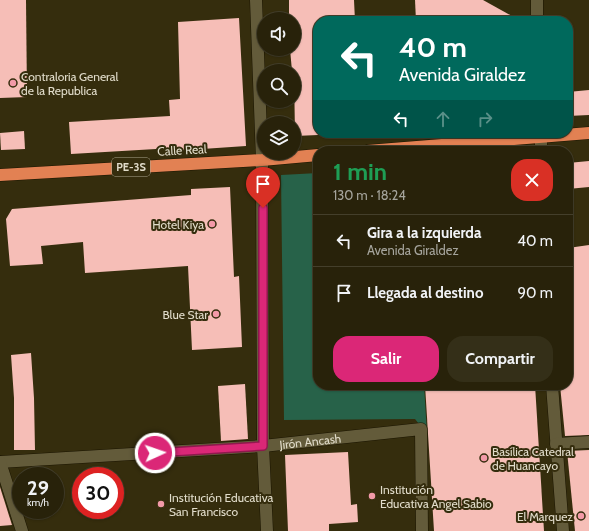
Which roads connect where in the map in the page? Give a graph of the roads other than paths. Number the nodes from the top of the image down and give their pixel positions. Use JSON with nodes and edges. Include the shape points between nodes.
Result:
{"nodes":[{"id":1,"x":256,"y":0,"type":"edge"},
{"id":2,"x":537,"y":0,"type":"edge"},
{"id":3,"x":537,"y":16,"type":"edge"},
{"id":4,"x":260,"y":116,"type":"edge"},
{"id":5,"x":589,"y":133,"type":"edge"},
{"id":6,"x":573,"y":134,"type":"edge"},
{"id":7,"x":508,"y":138,"type":"edge"},
{"id":8,"x":421,"y":146,"type":"edge"},
{"id":9,"x":313,"y":155,"type":"edge"},
{"id":10,"x":301,"y":157,"type":"edge"},
{"id":11,"x":262,"y":160,"type":"joint"},
{"id":12,"x":0,"y":175,"type":"edge"},
{"id":13,"x":552,"y":390,"type":"edge"},
{"id":14,"x":589,"y":442,"type":"edge"},
{"id":15,"x":556,"y":444,"type":"junction"},
{"id":16,"x":263,"y":446,"type":"junction"},
{"id":17,"x":0,"y":462,"type":"edge"},
{"id":18,"x":22,"y":531,"type":"edge"},
{"id":19,"x":267,"y":531,"type":"edge"},
{"id":20,"x":422,"y":531,"type":"edge"},
{"id":21,"x":563,"y":531,"type":"edge"}],
"edges":[{"from":1,"to":4,"type":"street"},
{"from":2,"to":3,"type":"street"},
{"from":5,"to":6,"type":"highway"},
{"from":7,"to":8,"type":"highway"},
{"from":9,"to":10,"type":"highway","name":"Calle Real","number":"PE-3S"},
{"from":11,"to":12,"type":"highway","name":"Calle Real","number":"PE-3S"},
{"from":11,"to":16,"type":"street"},
{"from":13,"to":15,"type":"street"},
{"from":14,"to":15,"type":"street"},
{"from":15,"to":21,"type":"street"},
{"from":16,"to":17,"type":"street","name":"Jirón Ancash"},
{"from":16,"to":19,"type":"street"},
{"from":16,"to":20,"type":"street","name":"Jirón Ancash","via":[[422,429]]},
{"from":17,"to":18,"type":"street"}]}
